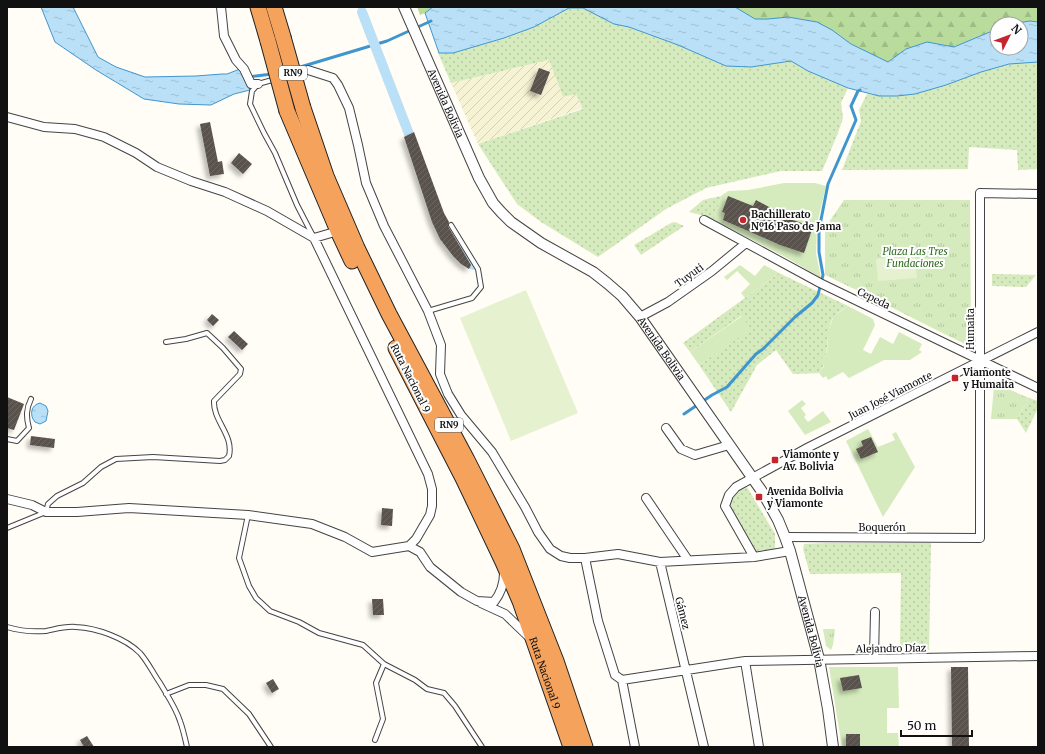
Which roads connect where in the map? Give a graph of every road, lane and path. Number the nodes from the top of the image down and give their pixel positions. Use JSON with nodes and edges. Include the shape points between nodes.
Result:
{"nodes":[{"id":1,"x":221,"y":7,"type":"edge"},
{"id":2,"x":258,"y":7,"type":"edge"},
{"id":3,"x":274,"y":7,"type":"edge"},
{"id":4,"x":404,"y":7,"type":"edge"},
{"id":5,"x":308,"y":70,"type":"joint"},
{"id":6,"x":258,"y":84,"type":"junction"},
{"id":7,"x":7,"y":116,"type":"edge"},
{"id":8,"x":1038,"y":194,"type":"edge"},
{"id":9,"x":704,"y":220,"type":"dead end"},
{"id":10,"x":451,"y":225,"type":"dead end"},
{"id":11,"x":338,"y":231,"type":"junction"},
{"id":12,"x":314,"y":238,"type":"junction"},
{"id":13,"x":746,"y":243,"type":"junction"},
{"id":14,"x":428,"y":310,"type":"junction"},
{"id":15,"x":640,"y":317,"type":"junction"},
{"id":16,"x":1038,"y":332,"type":"edge"},
{"id":17,"x":166,"y":342,"type":"dead end"},
{"id":18,"x":980,"y":361,"type":"junction"},
{"id":19,"x":1038,"y":388,"type":"edge"},
{"id":20,"x":32,"y":399,"type":"dead end"},
{"id":21,"x":666,"y":428,"type":"dead end"},
{"id":22,"x":7,"y":440,"type":"edge"},
{"id":23,"x":729,"y":445,"type":"junction"},
{"id":24,"x":752,"y":477,"type":"junction"},
{"id":25,"x":646,"y":498,"type":"dead end"},
{"id":26,"x":7,"y":499,"type":"edge"},
{"id":27,"x":46,"y":512,"type":"junction"},
{"id":28,"x":248,"y":515,"type":"junction"},
{"id":29,"x":7,"y":528,"type":"edge"},
{"id":30,"x":785,"y":537,"type":"junction"},
{"id":31,"x":980,"y":538,"type":"joint"},
{"id":32,"x":409,"y":546,"type":"junction"},
{"id":33,"x":790,"y":552,"type":"junction"},
{"id":34,"x":754,"y":557,"type":"junction"},
{"id":35,"x":585,"y":558,"type":"junction"},
{"id":36,"x":688,"y":560,"type":"junction"},
{"id":37,"x":503,"y":562,"type":"junction"},
{"id":38,"x":660,"y":562,"type":"junction"},
{"id":39,"x":477,"y":601,"type":"junction"},
{"id":40,"x":875,"y":612,"type":"dead end"},
{"id":41,"x":7,"y":627,"type":"edge"},
{"id":42,"x":534,"y":642,"type":"junction"},
{"id":43,"x":1038,"y":656,"type":"edge"},
{"id":44,"x":874,"y":658,"type":"junction"},
{"id":45,"x":819,"y":659,"type":"junction"},
{"id":46,"x":745,"y":661,"type":"junction"},
{"id":47,"x":384,"y":664,"type":"junction"},
{"id":48,"x":686,"y":669,"type":"junction"},
{"id":49,"x":622,"y":680,"type":"junction"},
{"id":50,"x":166,"y":694,"type":"junction"},
{"id":51,"x":375,"y":740,"type":"dead end"},
{"id":52,"x":187,"y":747,"type":"edge"},
{"id":53,"x":271,"y":747,"type":"edge"},
{"id":54,"x":482,"y":747,"type":"edge"},
{"id":55,"x":571,"y":747,"type":"edge"},
{"id":56,"x":584,"y":747,"type":"edge"},
{"id":57,"x":635,"y":747,"type":"edge"},
{"id":58,"x":704,"y":747,"type":"edge"},
{"id":59,"x":759,"y":747,"type":"edge"},
{"id":60,"x":833,"y":747,"type":"edge"}],
"edges":[{"from":1,"to":6,"type":"street","via":[[224,36],[251,84]]},
{"from":2,"to":11,"type":"highway","name":"Ruta Nacional 9","number":"RN9","bridge":true,"via":[[287,112]]},
{"from":3,"to":56,"type":"highway","name":"Ruta Nacional 9","number":"RN9","bridge":true,"via":[[326,176],[389,314],[512,548],[556,661]]},
{"from":4,"to":15,"type":"street","name":"Avenida Bolivia","via":[[479,178],[500,212],[541,244],[608,283]]},
{"from":5,"to":6,"type":"lane"},
{"from":5,"to":14,"type":"street","via":[[332,78],[338,85],[349,108],[366,183],[384,226]]},
{"from":6,"to":12,"type":"lane","via":[[252,90],[250,104]]},
{"from":7,"to":12,"type":"street","via":[[44,127],[75,129],[104,137],[157,167],[225,192],[267,211]]},
{"from":8,"to":18,"type":"street","name":"Humaita","via":[[980,193]]},
{"from":9,"to":13,"type":"street","name":"Cepeda"},
{"from":10,"to":14,"type":"lane","via":[[478,269],[481,287],[472,298]]},
{"from":11,"to":12,"type":"street"},
{"from":11,"to":37,"type":"highway","name":"Ruta Nacional 9","number":"RN9"},
{"from":12,"to":32,"type":"street","via":[[430,481],[433,499],[430,515]]},
{"from":13,"to":15,"type":"street","name":"Tuyuti","via":[[668,302]]},
{"from":13,"to":18,"type":"street","name":"Cepeda","via":[[820,283]]},
{"from":14,"to":35,"type":"street","via":[[441,345],[440,374],[461,415],[492,452],[550,549],[561,556]]},
{"from":15,"to":23,"type":"street","name":"Avenida Bolivia"},
{"from":16,"to":18,"type":"street","name":"Juan José Viamonte"},
{"from":17,"to":27,"type":"lane","via":[[207,333],[242,369],[214,401],[214,408],[230,443],[229,456],[225,460],[153,457],[116,459],[101,467],[83,483],[57,496],[48,504]]},
{"from":18,"to":19,"type":"street","name":"Cepeda"},
{"from":18,"to":24,"type":"street","name":"Juan José Viamonte"},
{"from":18,"to":31,"type":"street","name":"Humaita"},
{"from":20,"to":22,"type":"lane","via":[[26,415],[29,428],[17,441]]},
{"from":21,"to":23,"type":"street","via":[[681,449],[695,455]]},
{"from":23,"to":24,"type":"street","name":"Avenida Bolivia"},
{"from":24,"to":30,"type":"street","name":"Avenida Bolivia","via":[[771,506]]},
{"from":24,"to":34,"type":"street","name":"Juan José Viamonte","via":[[736,487],[729,495],[725,506]]},
{"from":25,"to":36,"type":"street"},
{"from":26,"to":27,"type":"street","via":[[32,505]]},
{"from":27,"to":28,"type":"street","via":[[129,508]]},
{"from":27,"to":29,"type":"lane"},
{"from":28,"to":32,"type":"street","via":[[312,524],[345,537],[372,552]]},
{"from":28,"to":47,"type":"lane","via":[[239,558],[256,598],[270,611],[320,633],[363,644]]},
{"from":30,"to":31,"type":"street","name":"Boquerón"},
{"from":30,"to":33,"type":"street","name":"Avenida Bolivia"},
{"from":32,"to":39,"type":"street","via":[[420,552],[430,567],[446,580]]},
{"from":33,"to":34,"type":"street"},
{"from":33,"to":45,"type":"street","name":"Avenida Bolivia"},
{"from":34,"to":36,"type":"street"},
{"from":35,"to":38,"type":"street","via":[[618,554]]},
{"from":35,"to":49,"type":"street","via":[[598,621],[615,675]]},
{"from":36,"to":38,"type":"street"},
{"from":37,"to":39,"type":"street","via":[[504,581],[500,595],[494,602]]},
{"from":37,"to":42,"type":"highway","name":"Ruta Nacional 9","number":"RN9"},
{"from":38,"to":48,"type":"street","name":"Gámez"},
{"from":39,"to":42,"type":"street","via":[[505,614]]},
{"from":40,"to":44,"type":"street"},
{"from":41,"to":50,"type":"lane","via":[[29,632],[76,627],[116,638],[139,652]]},
{"from":42,"to":55,"type":"highway","name":"Ruta Nacional 9","number":"RN9"},
{"from":43,"to":44,"type":"street","name":"Alejandro Díaz"},
{"from":44,"to":45,"type":"street","name":"Alejandro Díaz"},
{"from":45,"to":46,"type":"street","name":"Alejandro Díaz"},
{"from":45,"to":60,"type":"street","name":"Avenida Bolivia"},
{"from":46,"to":48,"type":"street","name":"Alejandro Díaz"},
{"from":46,"to":59,"type":"street"},
{"from":47,"to":51,"type":"lane","via":[[376,683],[383,719]]},
{"from":47,"to":54,"type":"lane","via":[[415,680],[426,689],[444,693]]},
{"from":48,"to":49,"type":"street","name":"Alejandro Díaz"},
{"from":48,"to":58,"type":"street","name":"Gámez"},
{"from":49,"to":57,"type":"street"},
{"from":50,"to":52,"type":"lane","via":[[180,720]]},
{"from":50,"to":53,"type":"lane","via":[[189,685],[223,689],[249,714]]}]}
